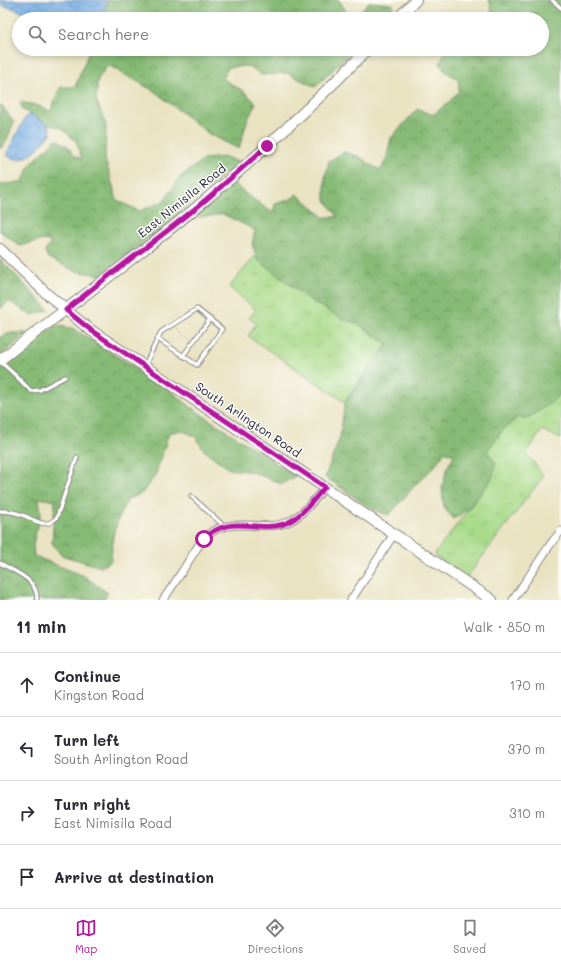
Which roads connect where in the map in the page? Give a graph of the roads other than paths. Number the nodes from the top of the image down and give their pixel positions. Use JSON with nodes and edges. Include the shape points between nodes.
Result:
{"nodes":[{"id":1,"x":416,"y":0,"type":"edge"},
{"id":2,"x":552,"y":0,"type":"edge"},
{"id":3,"x":561,"y":8,"type":"edge"},
{"id":4,"x":404,"y":12,"type":"edge"},
{"id":5,"x":361,"y":56,"type":"edge"},
{"id":6,"x":0,"y":249,"type":"edge"},
{"id":7,"x":66,"y":310,"type":"junction"},
{"id":8,"x":210,"y":319,"type":"junction"},
{"id":9,"x":158,"y":339,"type":"junction"},
{"id":10,"x":183,"y":356,"type":"junction"},
{"id":11,"x":0,"y":360,"type":"edge"},
{"id":12,"x":145,"y":366,"type":"junction"},
{"id":13,"x":64,"y":377,"type":"dead end"},
{"id":14,"x":77,"y":457,"type":"dead end"},
{"id":15,"x":325,"y":487,"type":"junction"},
{"id":16,"x":191,"y":496,"type":"dead end"},
{"id":17,"x":0,"y":511,"type":"edge"},
{"id":18,"x":225,"y":526,"type":"junction"},
{"id":19,"x":561,"y":531,"type":"edge"},
{"id":20,"x":394,"y":534,"type":"junction"},
{"id":21,"x":0,"y":563,"type":"edge"},
{"id":22,"x":37,"y":600,"type":"edge"},
{"id":23,"x":163,"y":600,"type":"edge"},
{"id":24,"x":351,"y":600,"type":"edge"},
{"id":25,"x":492,"y":600,"type":"edge"},
{"id":26,"x":513,"y":600,"type":"edge"}],
"edges":[{"from":1,"to":4,"type":"street"},
{"from":2,"to":3,"type":"lane"},
{"from":5,"to":7,"type":"street","name":"East Nimisila Road","via":[[231,178]]},
{"from":6,"to":7,"type":"street","name":"South Arlington Road"},
{"from":7,"to":11,"type":"street","name":"East Nimisila Road"},
{"from":7,"to":12,"type":"street","name":"South Arlington Road","via":[[92,331]]},
{"from":8,"to":9,"type":"lane","via":[[197,309],[161,332]]},
{"from":8,"to":10,"type":"lane"},
{"from":8,"to":10,"type":"lane","via":[[222,329],[197,365]]},
{"from":9,"to":10,"type":"lane"},
{"from":9,"to":12,"type":"lane"},
{"from":11,"to":13,"type":"lane","via":[[31,391],[40,390]]},
{"from":12,"to":15,"type":"street","name":"South Arlington Road"},
{"from":14,"to":17,"type":"lane","via":[[57,517],[53,521],[36,522],[18,513]]},
{"from":15,"to":18,"type":"street","via":[[301,513],[284,524]]},
{"from":15,"to":20,"type":"street","name":"South Arlington Road"},
{"from":16,"to":18,"type":"lane"},
{"from":18,"to":23,"type":"street","via":[[204,539]]},
{"from":19,"to":26,"type":"street"},
{"from":20,"to":24,"type":"street"},
{"from":20,"to":25,"type":"street","name":"South Arlington Road"},
{"from":21,"to":22,"type":"lane","via":[[32,583]]}]}
